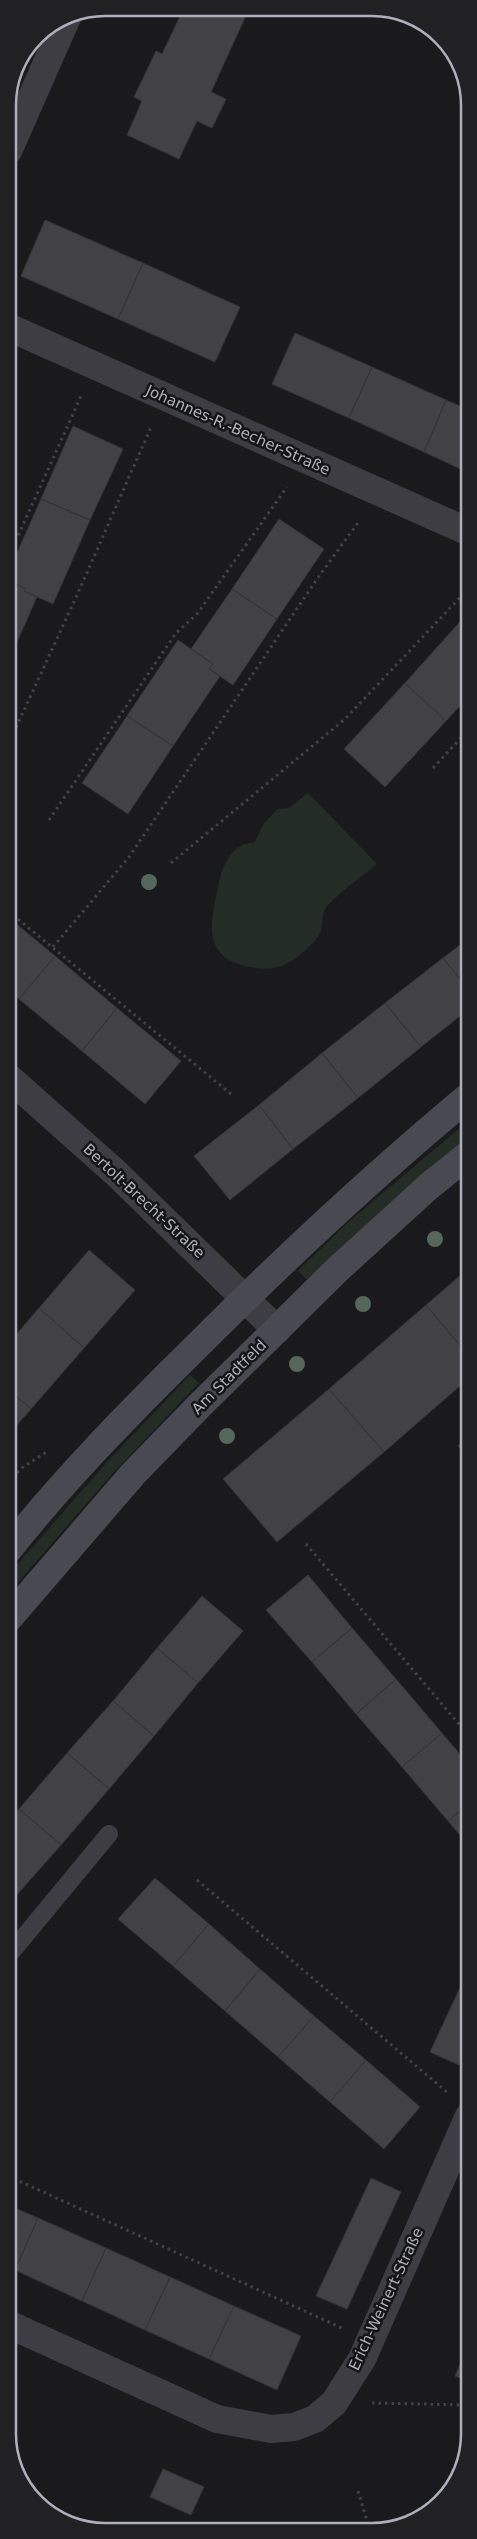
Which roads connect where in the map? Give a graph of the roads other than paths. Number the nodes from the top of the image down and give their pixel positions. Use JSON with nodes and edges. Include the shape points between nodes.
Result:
{"nodes":[{"id":1,"x":63,"y":27,"type":"edge"},
{"id":2,"x":16,"y":133,"type":"edge"},
{"id":3,"x":16,"y":331,"type":"edge"},
{"id":4,"x":461,"y":528,"type":"edge"},
{"id":5,"x":16,"y":1083,"type":"edge"},
{"id":6,"x":461,"y":1103,"type":"edge"},
{"id":7,"x":461,"y":1160,"type":"edge"},
{"id":8,"x":246,"y":1298,"type":"junction"},
{"id":9,"x":277,"y":1330,"type":"junction"},
{"id":10,"x":16,"y":1541,"type":"edge"},
{"id":11,"x":16,"y":1610,"type":"edge"},
{"id":12,"x":109,"y":1834,"type":"dead end"},
{"id":13,"x":16,"y":1946,"type":"edge"},
{"id":14,"x":461,"y":2110,"type":"edge"},
{"id":15,"x":16,"y":2328,"type":"edge"}],
"edges":[{"from":1,"to":2,"type":"street"},
{"from":3,"to":4,"type":"street","name":"Johannes-R.-Becher-Straße"},
{"from":5,"to":8,"type":"street","name":"Bertolt-Brecht-Straße","via":[[117,1174]]},
{"from":6,"to":8,"type":"street","via":[[393,1159]]},
{"from":7,"to":9,"type":"street","name":"Am Stadtfeld","via":[[338,1269]]},
{"from":8,"to":9,"type":"street","name":"Bertolt-Brecht-Straße"},
{"from":8,"to":10,"type":"street","via":[[97,1445]]},
{"from":9,"to":11,"type":"street","name":"Am Stadtfeld","via":[[133,1474]]},
{"from":12,"to":13,"type":"lane"},
{"from":14,"to":15,"type":"street","name":"Erich-Weinert-Straße","via":[[362,2359],[334,2403],[315,2419],[294,2427],[271,2429],[217,2419]]}]}
